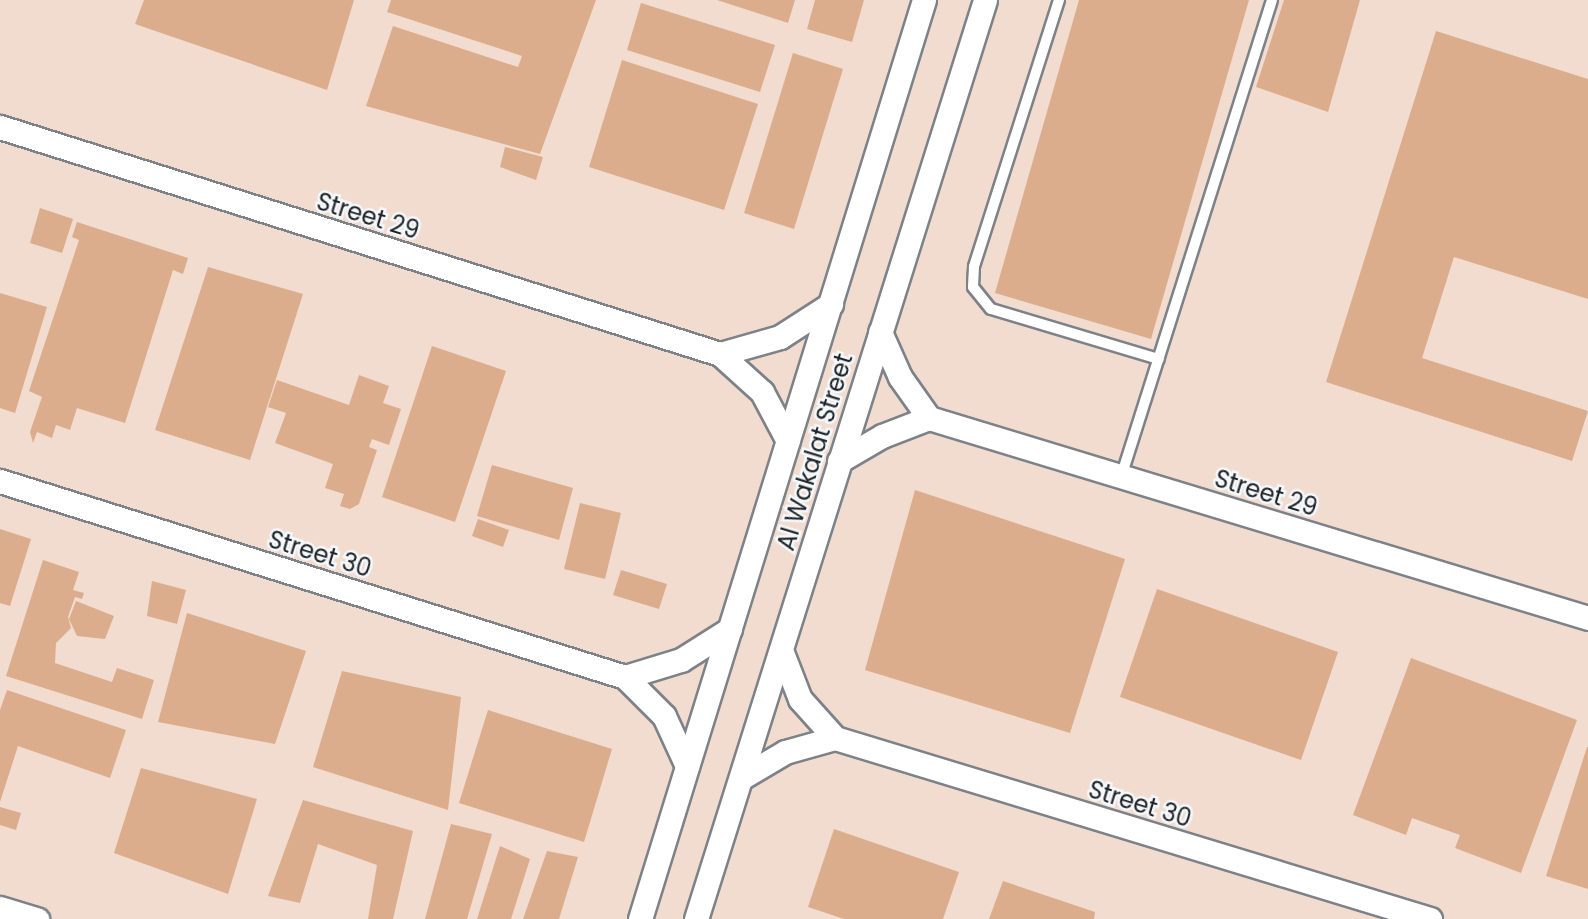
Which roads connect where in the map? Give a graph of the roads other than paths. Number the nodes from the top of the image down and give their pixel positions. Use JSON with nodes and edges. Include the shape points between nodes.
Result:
{"nodes":[{"id":1,"x":924,"y":0,"type":"edge"},
{"id":2,"x":985,"y":0,"type":"edge"},
{"id":3,"x":1059,"y":0,"type":"edge"},
{"id":4,"x":1272,"y":0,"type":"edge"},
{"id":5,"x":0,"y":127,"type":"edge"},
{"id":6,"x":831,"y":304,"type":"junction"},
{"id":7,"x":880,"y":332,"type":"junction"},
{"id":8,"x":720,"y":354,"type":"junction"},
{"id":9,"x":1159,"y":359,"type":"junction"},
{"id":10,"x":929,"y":418,"type":"junction"},
{"id":11,"x":788,"y":441,"type":"junction"},
{"id":12,"x":839,"y":461,"type":"junction"},
{"id":13,"x":1121,"y":477,"type":"junction"},
{"id":14,"x":0,"y":481,"type":"edge"},
{"id":15,"x":1588,"y":618,"type":"edge"},
{"id":16,"x":730,"y":629,"type":"junction"},
{"id":17,"x":781,"y":650,"type":"junction"},
{"id":18,"x":625,"y":677,"type":"junction"},
{"id":19,"x":835,"y":738,"type":"junction"},
{"id":20,"x":687,"y":766,"type":"junction"},
{"id":21,"x":741,"y":778,"type":"junction"},
{"id":22,"x":0,"y":908,"type":"edge"},
{"id":23,"x":37,"y":919,"type":"edge"},
{"id":24,"x":640,"y":919,"type":"edge"},
{"id":25,"x":696,"y":919,"type":"edge"},
{"id":26,"x":1430,"y":919,"type":"edge"}],
"edges":[{"from":1,"to":6,"type":"street","name":"Al Wakalat Street"},
{"from":2,"to":7,"type":"street","name":"Al Wakalat Street"},
{"from":3,"to":9,"type":"lane","via":[[974,267],[973,287],[991,309]]},
{"from":4,"to":9,"type":"lane"},
{"from":5,"to":8,"type":"street","name":"Street 29"},
{"from":6,"to":8,"type":"street","via":[[780,337]]},
{"from":6,"to":11,"type":"street","name":"Al Wakalat Street"},
{"from":7,"to":10,"type":"street","via":[[901,377]]},
{"from":7,"to":12,"type":"street","name":"Al Wakalat Street"},
{"from":8,"to":11,"type":"street","name":"Street 29","via":[[762,392]]},
{"from":9,"to":13,"type":"lane"},
{"from":10,"to":12,"type":"street","via":[[882,436]]},
{"from":10,"to":13,"type":"street","name":"Street 29"},
{"from":11,"to":16,"type":"street","name":"Al Wakalat Street"},
{"from":12,"to":17,"type":"street","name":"Al Wakalat Street"},
{"from":13,"to":15,"type":"street","name":"Street 29"},
{"from":14,"to":18,"type":"street","name":"Street 30"},
{"from":16,"to":18,"type":"street","via":[[681,660]]},
{"from":16,"to":20,"type":"street","name":"Al Wakalat Street"},
{"from":17,"to":19,"type":"street","via":[[800,699]]},
{"from":17,"to":21,"type":"street","name":"Al Wakalat Street"},
{"from":18,"to":20,"type":"street","name":"Street 30","via":[[664,716]]},
{"from":19,"to":21,"type":"street","via":[[785,752]]},
{"from":19,"to":26,"type":"street","name":"Street 30"},
{"from":20,"to":24,"type":"street","name":"Al Wakalat Street"},
{"from":21,"to":25,"type":"street","name":"Al Wakalat Street"},
{"from":22,"to":23,"type":"street"}]}
